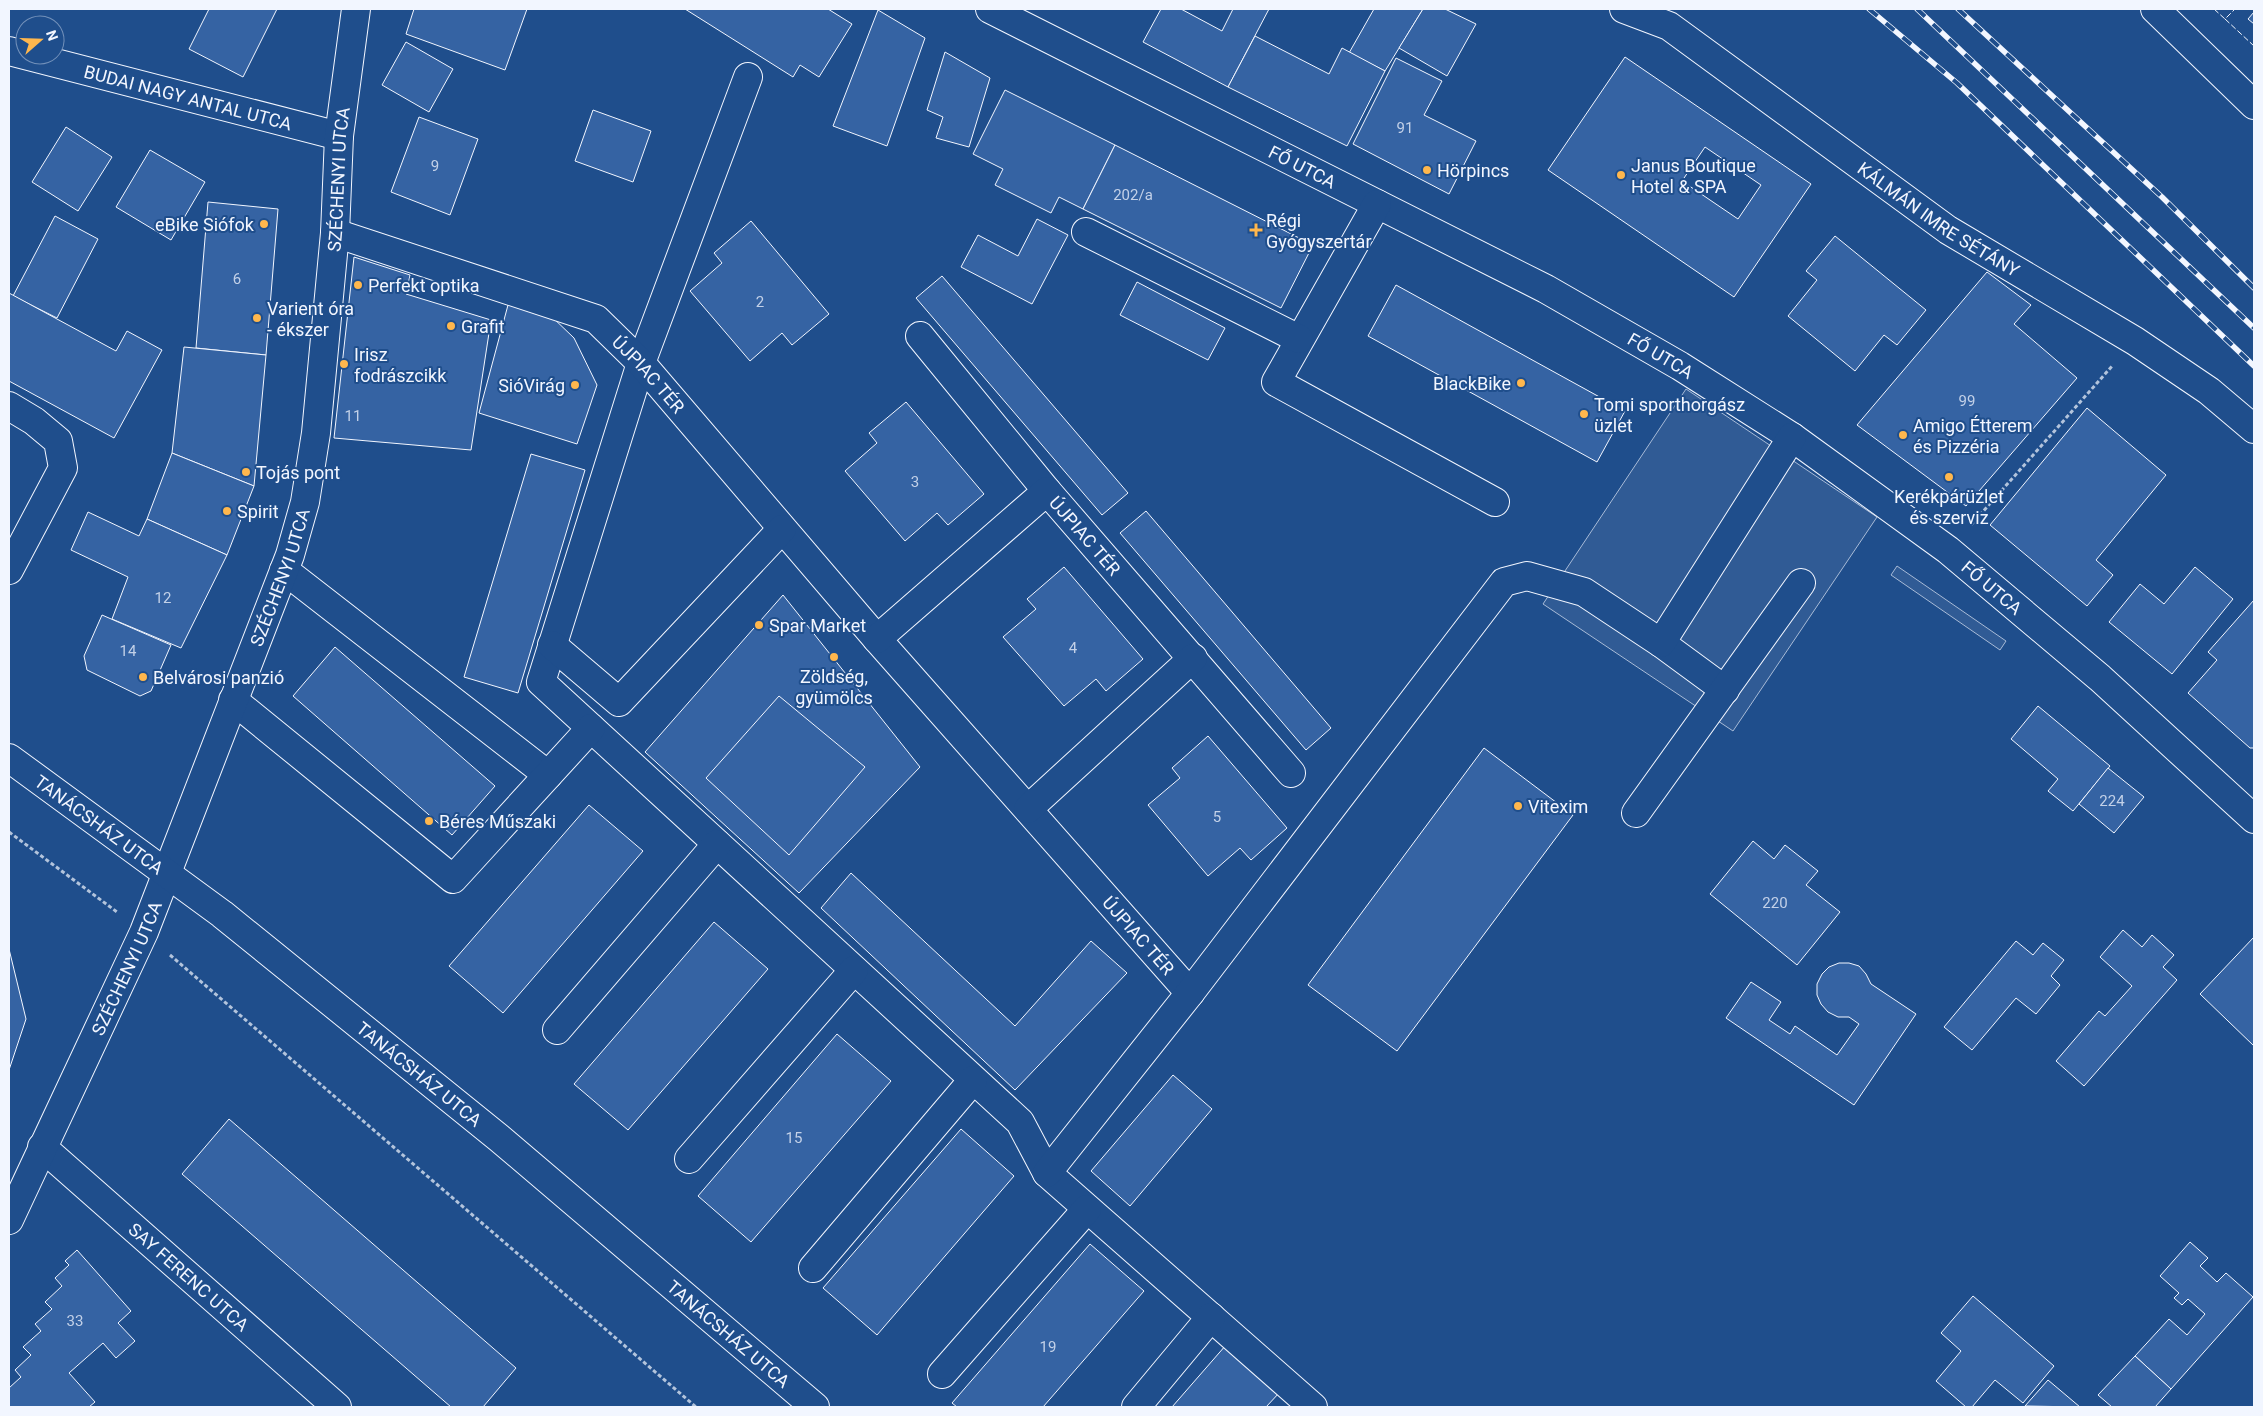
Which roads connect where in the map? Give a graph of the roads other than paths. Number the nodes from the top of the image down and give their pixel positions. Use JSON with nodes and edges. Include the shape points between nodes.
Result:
{"nodes":[{"id":1,"x":356,"y":9,"type":"edge"},
{"id":2,"x":990,"y":9,"type":"edge"},
{"id":3,"x":1624,"y":9,"type":"edge"},
{"id":4,"x":2155,"y":9,"type":"edge"},
{"id":5,"x":9,"y":51,"type":"edge"},
{"id":6,"x":748,"y":77,"type":"dead end"},
{"id":7,"x":2254,"y":106,"type":"edge"},
{"id":8,"x":339,"y":136,"type":"junction"},
{"id":9,"x":1377,"y":204,"type":"junction"},
{"id":10,"x":1086,"y":232,"type":"dead end"},
{"id":11,"x":335,"y":234,"type":"junction"},
{"id":12,"x":920,"y":336,"type":"dead end"},
{"id":13,"x":1299,"y":339,"type":"junction"},
{"id":14,"x":641,"y":364,"type":"junction"},
{"id":15,"x":9,"y":406,"type":"edge"},
{"id":16,"x":2254,"y":429,"type":"edge"},
{"id":17,"x":1792,"y":437,"type":"junction"},
{"id":18,"x":1047,"y":491,"type":"junction"},
{"id":19,"x":1495,"y":502,"type":"dead end"},
{"id":20,"x":782,"y":529,"type":"junction"},
{"id":21,"x":9,"y":570,"type":"edge"},
{"id":22,"x":284,"y":570,"type":"junction"},
{"id":23,"x":1801,"y":583,"type":"dead end"},
{"id":24,"x":877,"y":639,"type":"junction"},
{"id":25,"x":1661,"y":643,"type":"junction"},
{"id":26,"x":552,"y":645,"type":"junction"},
{"id":27,"x":1193,"y":658,"type":"junction"},
{"id":28,"x":1725,"y":690,"type":"junction"},
{"id":29,"x":233,"y":700,"type":"junction"},
{"id":30,"x":591,"y":728,"type":"junction"},
{"id":31,"x":9,"y":758,"type":"edge"},
{"id":32,"x":1291,"y":773,"type":"dead end"},
{"id":33,"x":548,"y":775,"type":"junction"},
{"id":34,"x":1028,"y":809,"type":"junction"},
{"id":35,"x":1636,"y":813,"type":"dead end"},
{"id":36,"x":2254,"y":819,"type":"edge"},
{"id":37,"x":717,"y":844,"type":"junction"},
{"id":38,"x":166,"y":872,"type":"junction"},
{"id":39,"x":854,"y":970,"type":"junction"},
{"id":40,"x":1190,"y":992,"type":"junction"},
{"id":41,"x":557,"y":1030,"type":"dead end"},
{"id":42,"x":973,"y":1080,"type":"junction"},
{"id":43,"x":42,"y":1148,"type":"junction"},
{"id":44,"x":690,"y":1159,"type":"dead end"},
{"id":45,"x":1047,"y":1173,"type":"junction"},
{"id":46,"x":1087,"y":1209,"type":"junction"},
{"id":47,"x":9,"y":1220,"type":"edge"},
{"id":48,"x":813,"y":1268,"type":"dead end"},
{"id":49,"x":1211,"y":1317,"type":"junction"},
{"id":50,"x":942,"y":1374,"type":"dead end"},
{"id":51,"x":337,"y":1407,"type":"edge"},
{"id":52,"x":815,"y":1407,"type":"edge"},
{"id":53,"x":1136,"y":1407,"type":"edge"},
{"id":54,"x":1313,"y":1407,"type":"edge"}],
"edges":[{"from":1,"to":8,"type":"street","name":"SZÉCHENYI UTCA"},
{"from":2,"to":9,"type":"street","name":"FŐ UTCA"},
{"from":3,"to":16,"type":"street","name":"KÁLMÁN IMRE SÉTÁNY","via":[[1669,26],[1948,230],[2134,340],[2209,391]]},
{"from":4,"to":7,"type":"street"},
{"from":5,"to":8,"type":"street","name":"BUDAI NAGY ANTAL UTCA"},
{"from":6,"to":14,"type":"street"},
{"from":8,"to":11,"type":"street","name":"SZÉCHENYI UTCA"},
{"from":9,"to":13,"type":"street"},
{"from":9,"to":17,"type":"street","name":"FŐ UTCA","via":[[1546,289],[1680,366]]},
{"from":10,"to":13,"type":"street"},
{"from":11,"to":14,"type":"street","name":"ÚJPIAC TÉR","via":[[596,319]]},
{"from":11,"to":22,"type":"street","name":"SZÉCHENYI UTCA","via":[[316,433],[305,502]]},
{"from":12,"to":18,"type":"street"},
{"from":13,"to":19,"type":"street","via":[[1276,382]]},
{"from":14,"to":20,"type":"street","name":"ÚJPIAC TÉR"},
{"from":14,"to":26,"type":"street"},
{"from":15,"to":21,"type":"street","via":[[58,441],[63,468]]},
{"from":17,"to":25,"type":"street"},
{"from":17,"to":36,"type":"street","name":"FŐ UTCA","via":[[1948,550],[2100,678]]},
{"from":18,"to":24,"type":"street","name":"ÚJPIAC TÉR"},
{"from":18,"to":27,"type":"street","name":"ÚJPIAC TÉR"},
{"from":20,"to":24,"type":"street","name":"ÚJPIAC TÉR"},
{"from":20,"to":26,"type":"street","via":[[619,702]]},
{"from":22,"to":29,"type":"street","name":"SZÉCHENYI UTCA"},
{"from":22,"to":33,"type":"street"},
{"from":23,"to":28,"type":"street"},
{"from":24,"to":34,"type":"street","name":"ÚJPIAC TÉR"},
{"from":25,"to":28,"type":"street"},
{"from":25,"to":40,"type":"street","via":[[1584,592],[1527,576],[1504,582]]},
{"from":26,"to":30,"type":"street","via":[[541,682]]},
{"from":27,"to":32,"type":"street","name":"ÚJPIAC TÉR"},
{"from":27,"to":34,"type":"street"},
{"from":28,"to":35,"type":"street"},
{"from":29,"to":33,"type":"street","via":[[453,880]]},
{"from":29,"to":38,"type":"street","name":"SZÉCHENYI UTCA"},
{"from":30,"to":33,"type":"street"},
{"from":30,"to":37,"type":"street"},
{"from":31,"to":38,"type":"street","name":"TANÁCSHÁZ UTCA"},
{"from":34,"to":40,"type":"street","name":"ÚJPIAC TÉR"},
{"from":37,"to":39,"type":"street"},
{"from":37,"to":41,"type":"street"},
{"from":38,"to":43,"type":"street","name":"SZÉCHENYI UTCA","via":[[144,932]]},
{"from":38,"to":52,"type":"street","name":"TANÁCSHÁZ UTCA","via":[[499,1138]]},
{"from":39,"to":42,"type":"street"},
{"from":39,"to":44,"type":"street"},
{"from":40,"to":45,"type":"street"},
{"from":42,"to":45,"type":"street","via":[[1020,1122]]},
{"from":42,"to":48,"type":"street"},
{"from":43,"to":47,"type":"street","name":"SZÉCHENYI UTCA"},
{"from":43,"to":51,"type":"street","name":"SAY FERENC UTCA"},
{"from":45,"to":46,"type":"street"},
{"from":46,"to":49,"type":"street"},
{"from":46,"to":50,"type":"street"},
{"from":49,"to":53,"type":"street"},
{"from":49,"to":54,"type":"street"}]}
